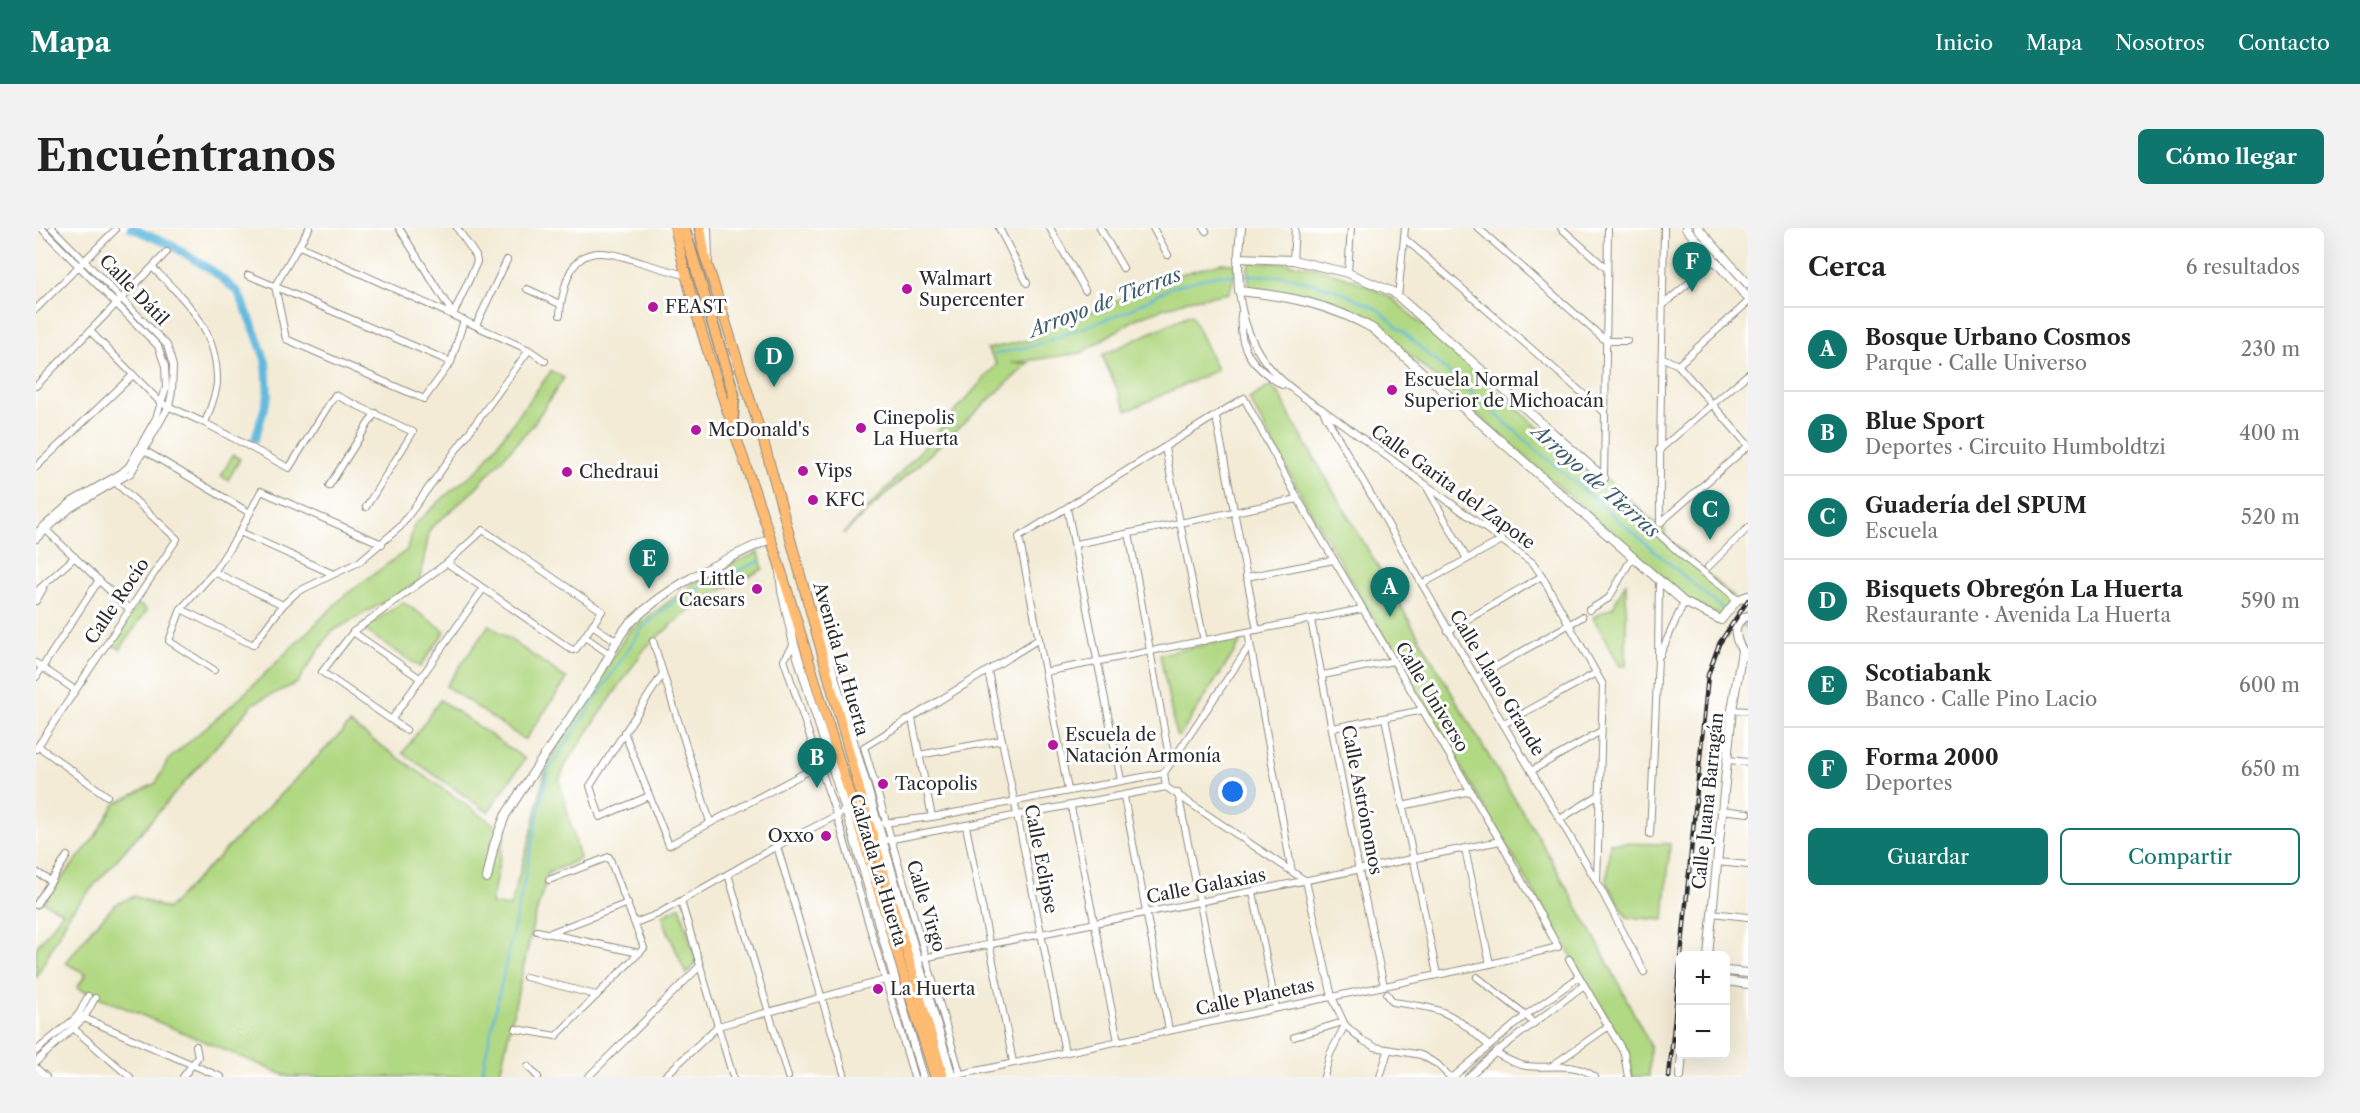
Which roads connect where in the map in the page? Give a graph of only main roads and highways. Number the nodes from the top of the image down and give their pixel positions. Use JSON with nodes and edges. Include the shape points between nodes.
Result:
{"nodes":[{"id":1,"x":675,"y":228,"type":"edge"},
{"id":2,"x":698,"y":228,"type":"edge"},
{"id":3,"x":685,"y":233,"type":"edge"},
{"id":4,"x":704,"y":251,"type":"joint"},
{"id":5,"x":732,"y":428,"type":"junction"},
{"id":6,"x":854,"y":806,"type":"junction"},
{"id":7,"x":866,"y":825,"type":"junction"},
{"id":8,"x":951,"y":1076,"type":"edge"},
{"id":9,"x":935,"y":1077,"type":"edge"}],
"edges":[{"from":1,"to":5,"type":"main road","name":"Avenida La Huerta","via":[[684,275]]},
{"from":2,"to":4,"type":"highway"},
{"from":3,"to":5,"type":"highway","via":[[734,395]]},
{"from":4,"to":6,"type":"main road","name":"Avenida La Huerta","via":[[764,443],[805,593]]},
{"from":5,"to":6,"type":"main road","name":"Avenida La Huerta"},
{"from":6,"to":7,"type":"main road","name":"Avenida La Huerta"},
{"from":7,"to":8,"type":"main road","name":"Avenida La Huerta","via":[[883,840],[914,960]]},
{"from":7,"to":9,"type":"main road","name":"Avenida La Huerta","via":[[863,836],[899,976]]}]}
